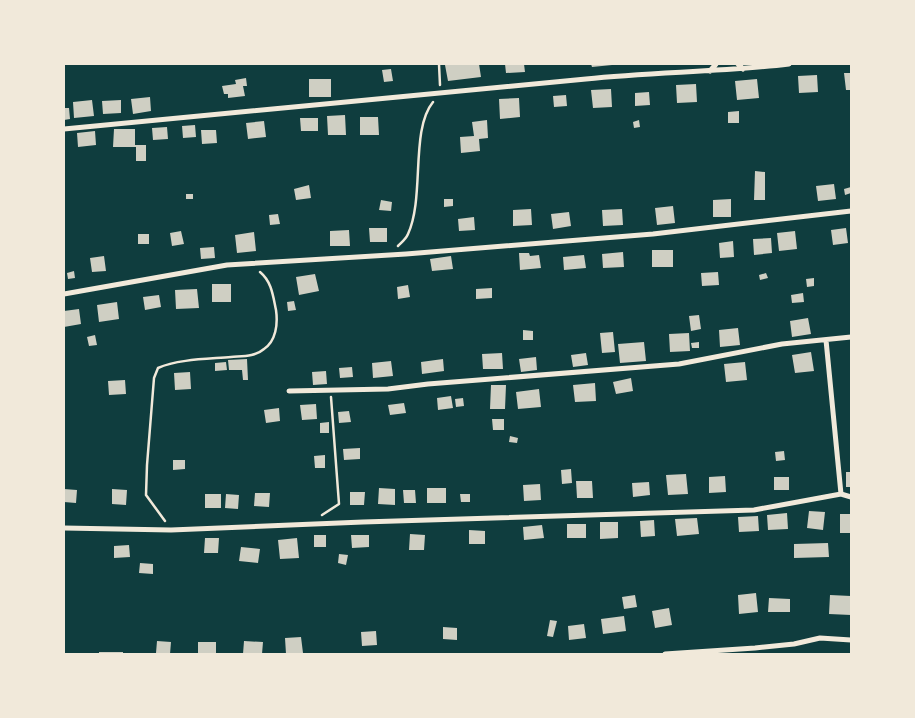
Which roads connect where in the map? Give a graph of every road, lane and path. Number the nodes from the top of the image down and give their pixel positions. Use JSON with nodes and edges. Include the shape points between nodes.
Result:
{"nodes":[{"id":1,"x":439,"y":64,"type":"edge"},
{"id":2,"x":716,"y":64,"type":"edge"},
{"id":3,"x":738,"y":64,"type":"edge"},
{"id":4,"x":789,"y":64,"type":"edge"},
{"id":5,"x":743,"y":69,"type":"junction"},
{"id":6,"x":710,"y":71,"type":"junction"},
{"id":7,"x":440,"y":93,"type":"junction"},
{"id":8,"x":64,"y":129,"type":"edge"},
{"id":9,"x":851,"y":211,"type":"edge"},
{"id":10,"x":390,"y":255,"type":"junction"},
{"id":11,"x":249,"y":264,"type":"junction"},
{"id":12,"x":64,"y":294,"type":"edge"},
{"id":13,"x":851,"y":337,"type":"edge"},
{"id":14,"x":826,"y":340,"type":"junction"},
{"id":15,"x":333,"y":390,"type":"junction"},
{"id":16,"x":290,"y":391,"type":"dead end"},
{"id":17,"x":841,"y":494,"type":"junction"},
{"id":18,"x":851,"y":496,"type":"edge"},
{"id":19,"x":309,"y":524,"type":"junction"},
{"id":20,"x":64,"y":528,"type":"edge"},
{"id":21,"x":171,"y":530,"type":"junction"},
{"id":22,"x":851,"y":640,"type":"edge"},
{"id":23,"x":691,"y":653,"type":"edge"},
{"id":24,"x":665,"y":654,"type":"edge"}],
"edges":[{"from":1,"to":7,"type":"path"},
{"from":2,"to":6,"type":"street"},
{"from":3,"to":5,"type":"street"},
{"from":4,"to":5,"type":"street"},
{"from":5,"to":6,"type":"street"},
{"from":6,"to":7,"type":"street"},
{"from":7,"to":8,"type":"street"},
{"from":7,"to":10,"type":"path","via":[[427,109],[421,131],[417,202],[407,236]]},
{"from":9,"to":10,"type":"street","via":[[654,234]]},
{"from":10,"to":11,"type":"street"},
{"from":11,"to":12,"type":"street","via":[[227,265]]},
{"from":11,"to":21,"type":"path","via":[[264,276],[272,288],[277,318],[270,344],[252,355],[164,365],[158,368],[154,378],[146,495]]},
{"from":13,"to":14,"type":"street"},
{"from":14,"to":15,"type":"street","via":[[782,344],[679,364],[388,389]]},
{"from":14,"to":17,"type":"street"},
{"from":15,"to":16,"type":"street"},
{"from":15,"to":19,"type":"path","via":[[330,401],[339,504]]},
{"from":17,"to":18,"type":"street"},
{"from":17,"to":19,"type":"street","via":[[754,510]]},
{"from":19,"to":21,"type":"street"},
{"from":20,"to":21,"type":"street"},
{"from":22,"to":23,"type":"street","via":[[820,638],[794,644]]},
{"from":23,"to":24,"type":"street"}]}
